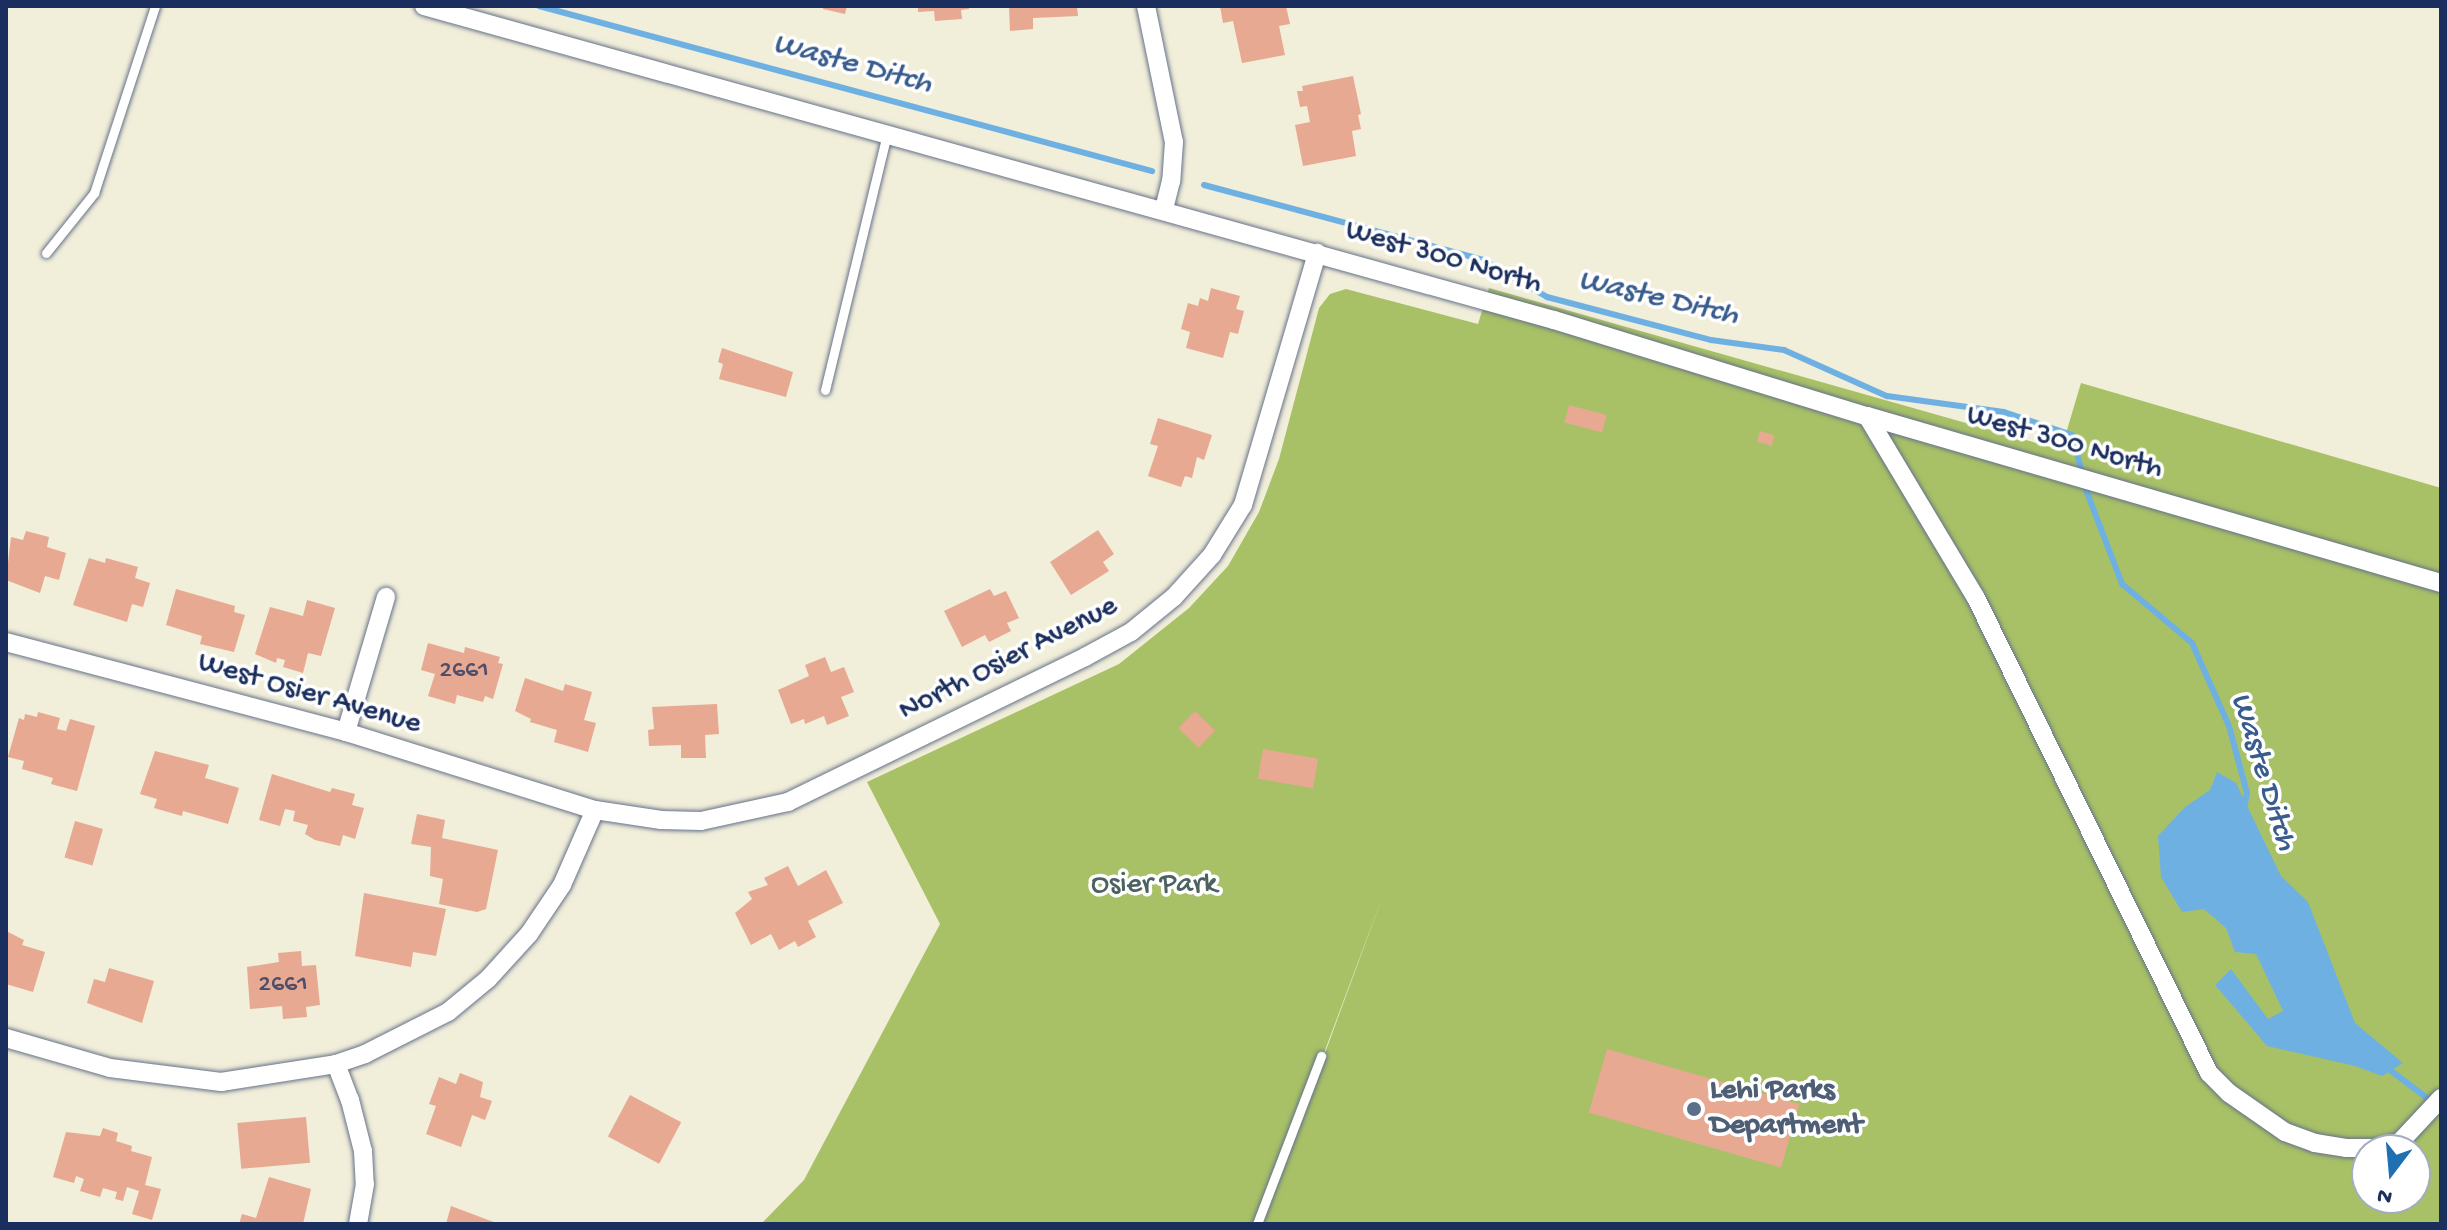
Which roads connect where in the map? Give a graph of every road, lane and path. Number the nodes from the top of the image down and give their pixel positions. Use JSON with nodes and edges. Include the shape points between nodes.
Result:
{"nodes":[{"id":1,"x":155,"y":6,"type":"edge"},
{"id":2,"x":424,"y":6,"type":"edge"},
{"id":3,"x":1146,"y":6,"type":"edge"},
{"id":4,"x":887,"y":134,"type":"junction"},
{"id":5,"x":1164,"y":210,"type":"junction"},
{"id":6,"x":46,"y":253,"type":"dead end"},
{"id":7,"x":1317,"y":253,"type":"junction"},
{"id":8,"x":825,"y":390,"type":"dead end"},
{"id":9,"x":1867,"y":416,"type":"junction"},
{"id":10,"x":2441,"y":583,"type":"edge"},
{"id":11,"x":386,"y":597,"type":"dead end"},
{"id":12,"x":6,"y":642,"type":"edge"},
{"id":13,"x":346,"y":732,"type":"junction"},
{"id":14,"x":595,"y":810,"type":"junction"},
{"id":15,"x":6,"y":1038,"type":"edge"},
{"id":16,"x":1321,"y":1056,"type":"dead end"},
{"id":17,"x":336,"y":1064,"type":"junction"},
{"id":18,"x":2441,"y":1098,"type":"edge"},
{"id":19,"x":358,"y":1224,"type":"edge"},
{"id":20,"x":1257,"y":1224,"type":"edge"}],
"edges":[{"from":1,"to":6,"type":"lane","via":[[94,193]]},
{"from":2,"to":4,"type":"street","name":"West 300 North"},
{"from":3,"to":5,"type":"street","via":[[1174,142]]},
{"from":4,"to":5,"type":"street","name":"West 300 North"},
{"from":4,"to":8,"type":"lane"},
{"from":5,"to":7,"type":"street","name":"West 300 North"},
{"from":7,"to":9,"type":"street","name":"West 300 North"},
{"from":7,"to":14,"type":"street","name":"North Osier Avenue","via":[[1243,505],[1212,555],[1174,597],[1131,632],[788,802],[701,821]]},
{"from":9,"to":10,"type":"street","name":"West 300 North"},
{"from":9,"to":18,"type":"street","via":[[1976,598],[2209,1073],[2238,1101],[2285,1132],[2346,1148],[2400,1142]]},
{"from":11,"to":13,"type":"street"},
{"from":12,"to":13,"type":"street","name":"West Osier Avenue"},
{"from":13,"to":14,"type":"street","name":"West Osier Avenue"},
{"from":14,"to":17,"type":"street","via":[[562,885],[529,934],[488,979],[448,1012]]},
{"from":15,"to":17,"type":"street","via":[[110,1068],[221,1082]]},
{"from":16,"to":20,"type":"lane"},
{"from":17,"to":19,"type":"street","via":[[363,1151],[365,1184]]}]}
